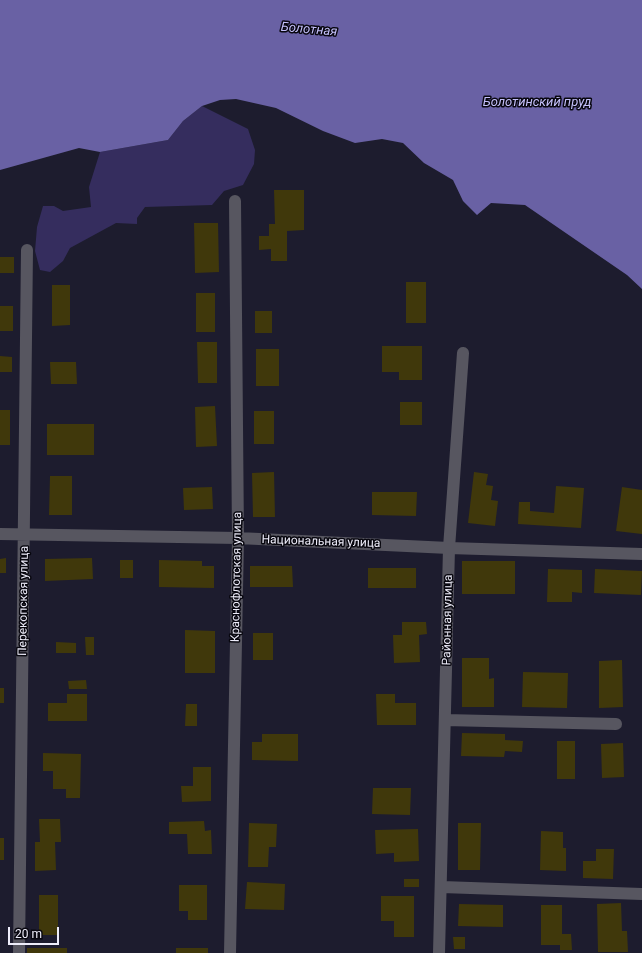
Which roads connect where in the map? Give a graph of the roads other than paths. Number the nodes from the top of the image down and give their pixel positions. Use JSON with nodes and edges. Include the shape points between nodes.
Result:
{"nodes":[{"id":1,"x":236,"y":201,"type":"dead end"},
{"id":2,"x":27,"y":250,"type":"dead end"},
{"id":3,"x":464,"y":353,"type":"dead end"},
{"id":4,"x":0,"y":534,"type":"edge"},
{"id":5,"x":25,"y":536,"type":"junction"},
{"id":6,"x":238,"y":538,"type":"junction"},
{"id":7,"x":449,"y":548,"type":"junction"},
{"id":8,"x":642,"y":554,"type":"edge"},
{"id":9,"x":445,"y":720,"type":"junction"},
{"id":10,"x":616,"y":724,"type":"dead end"},
{"id":11,"x":442,"y":887,"type":"junction"},
{"id":12,"x":642,"y":894,"type":"edge"},
{"id":13,"x":19,"y":953,"type":"edge"},
{"id":14,"x":230,"y":953,"type":"edge"},
{"id":15,"x":439,"y":953,"type":"edge"}],
"edges":[{"from":1,"to":6,"type":"street","name":"Краснофлотская улица"},
{"from":2,"to":5,"type":"street","name":"Перекопская улица"},
{"from":3,"to":7,"type":"street","name":"Районная улица"},
{"from":4,"to":5,"type":"street","name":"Национальная улица"},
{"from":5,"to":6,"type":"street","name":"Национальная улица"},
{"from":5,"to":13,"type":"street","name":"Перекопская улица"},
{"from":6,"to":7,"type":"street","name":"Национальная улица"},
{"from":6,"to":14,"type":"street","name":"Краснофлотская улица"},
{"from":7,"to":8,"type":"street","name":"Национальная улица"},
{"from":7,"to":9,"type":"street","name":"Районная улица"},
{"from":9,"to":10,"type":"street"},
{"from":9,"to":11,"type":"street","name":"Районная улица"},
{"from":11,"to":12,"type":"street"},
{"from":11,"to":15,"type":"street","name":"Районная улица"}]}
